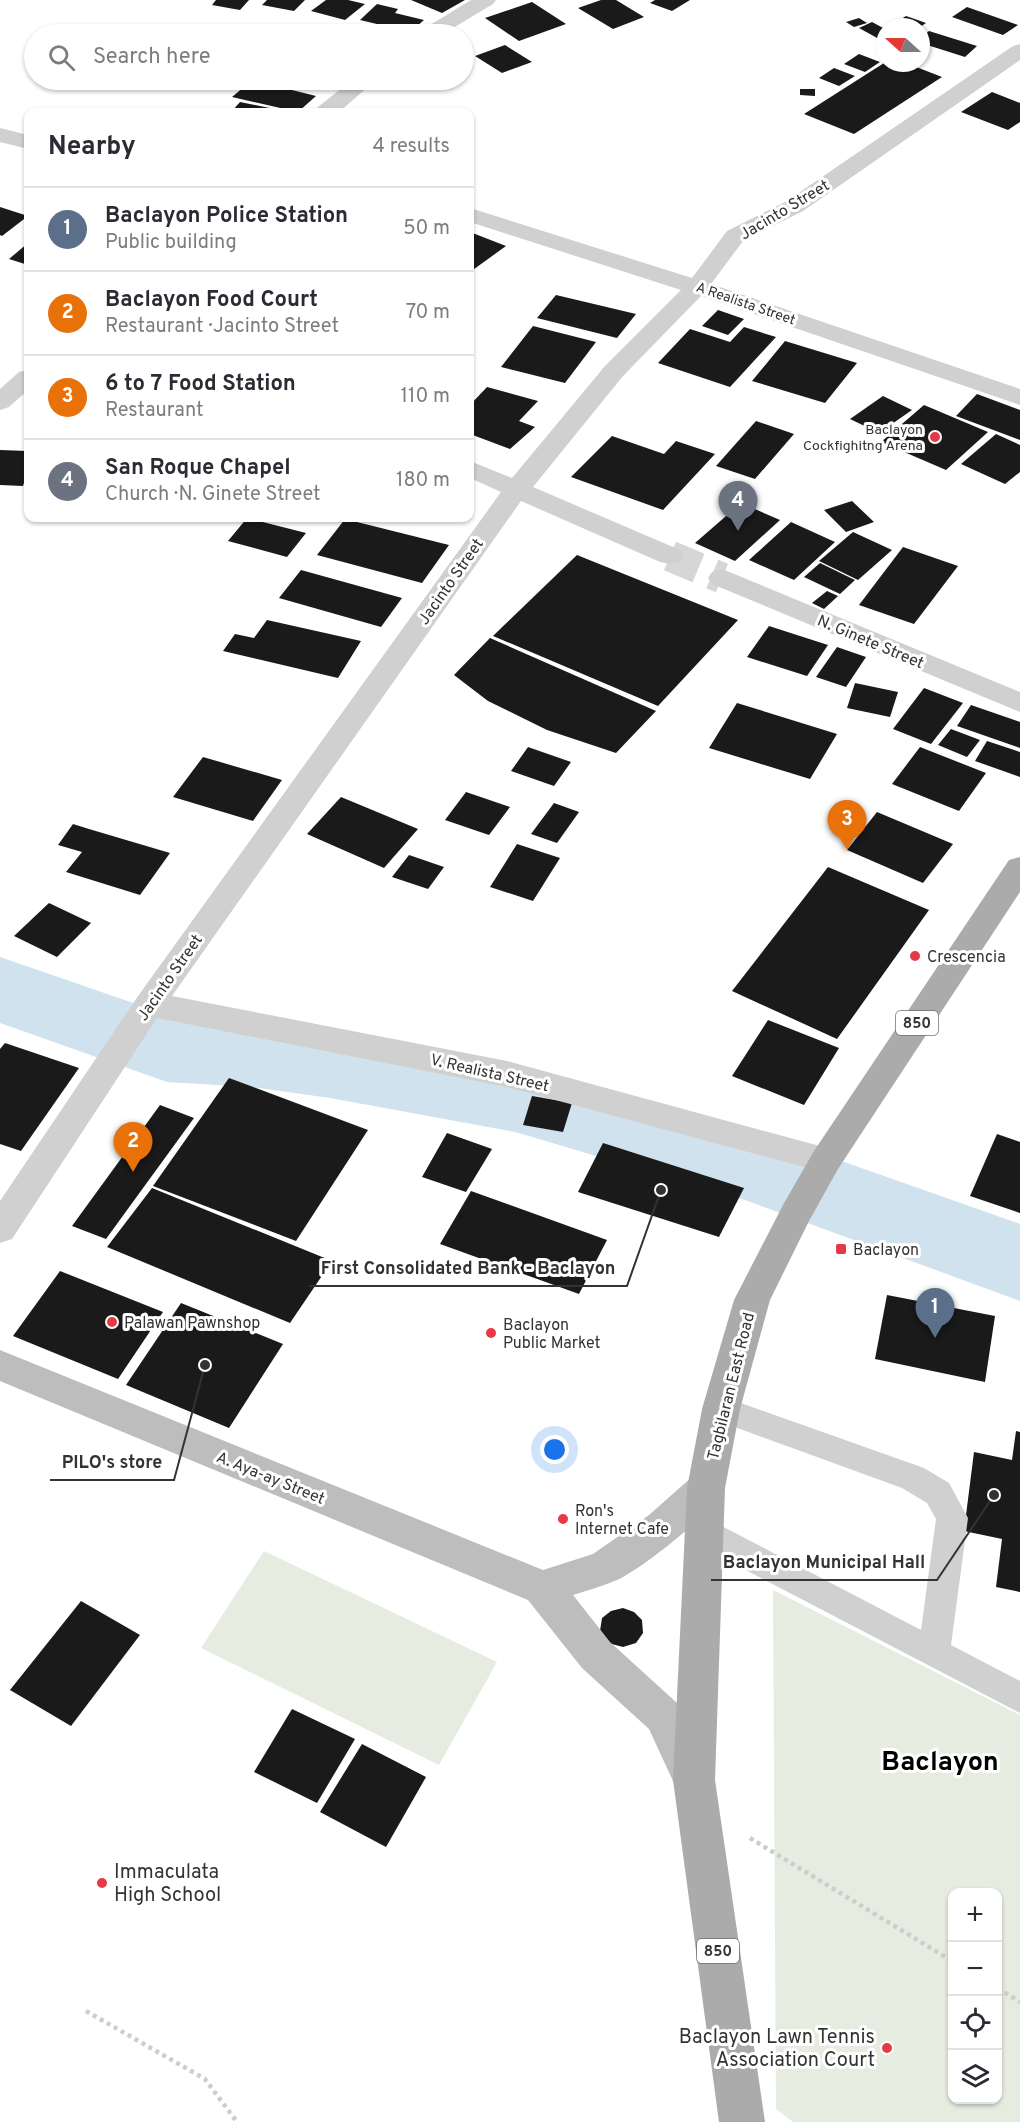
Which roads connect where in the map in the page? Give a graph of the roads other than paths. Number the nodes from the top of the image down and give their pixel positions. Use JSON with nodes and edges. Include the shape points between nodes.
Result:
{"nodes":[{"id":1,"x":486,"y":0,"type":"edge"},
{"id":2,"x":446,"y":24,"type":"edge"},
{"id":3,"x":1020,"y":50,"type":"edge"},
{"id":4,"x":352,"y":90,"type":"edge"},
{"id":5,"x":331,"y":108,"type":"edge"},
{"id":6,"x":0,"y":135,"type":"edge"},
{"id":7,"x":24,"y":141,"type":"edge"},
{"id":8,"x":474,"y":216,"type":"edge"},
{"id":9,"x":697,"y":287,"type":"junction"},
{"id":10,"x":24,"y":380,"type":"edge"},
{"id":11,"x":1020,"y":397,"type":"edge"},
{"id":12,"x":0,"y":402,"type":"edge"},
{"id":13,"x":474,"y":471,"type":"edge"},
{"id":14,"x":515,"y":491,"type":"junction"},
{"id":15,"x":670,"y":556,"type":"tunnel mouth"},
{"id":16,"x":722,"y":578,"type":"tunnel mouth"},
{"id":17,"x":1020,"y":703,"type":"edge"},
{"id":18,"x":1020,"y":868,"type":"edge"},
{"id":19,"x":143,"y":1014,"type":"junction"},
{"id":20,"x":821,"y":1170,"type":"junction"},
{"id":21,"x":0,"y":1229,"type":"edge"},
{"id":22,"x":0,"y":1365,"type":"edge"},
{"id":23,"x":721,"y":1409,"type":"junction"},
{"id":24,"x":706,"y":1488,"type":"junction"},
{"id":25,"x":703,"y":1532,"type":"junction"},
{"id":26,"x":542,"y":1588,"type":"junction"},
{"id":27,"x":934,"y":1653,"type":"junction"},
{"id":28,"x":1020,"y":1698,"type":"edge"},
{"id":29,"x":696,"y":1793,"type":"junction"},
{"id":30,"x":742,"y":2122,"type":"edge"}],
"edges":[{"from":1,"to":2,"type":"street"},
{"from":3,"to":9,"type":"street","name":"Jacinto Street","via":[[795,206],[735,236]]},
{"from":4,"to":5,"type":"street"},
{"from":6,"to":7,"type":"street"},
{"from":8,"to":9,"type":"street","name":"A Realista Street"},
{"from":9,"to":11,"type":"street","name":"A Realista Street"},
{"from":9,"to":14,"type":"street","name":"Jacinto Street","via":[[614,371]]},
{"from":10,"to":12,"type":"street"},
{"from":13,"to":14,"type":"street"},
{"from":14,"to":15,"type":"street"},
{"from":14,"to":19,"type":"street","name":"Jacinto Street"},
{"from":16,"to":17,"type":"street","name":"N. Ginete Street"},
{"from":18,"to":20,"type":"main road","name":"Tagbilaran East Road","number":"850"},
{"from":19,"to":20,"type":"street","name":"V. Realista Street","via":[[507,1074]]},
{"from":19,"to":21,"type":"street","name":"Jacinto Street"},
{"from":20,"to":23,"type":"main road","name":"Tagbilaran East Road","number":"850","via":[[752,1300]]},
{"from":22,"to":26,"type":"street","name":"A. Aya-ay Street"},
{"from":23,"to":24,"type":"main road","name":"Tagbilaran East Road","number":"850"},
{"from":23,"to":27,"type":"lane","via":[[913,1478],[938,1493],[951,1518]]},
{"from":24,"to":25,"type":"main road","name":"Tagbilaran East Road","number":"850"},
{"from":24,"to":26,"type":"street","via":[[663,1527],[604,1568]]},
{"from":25,"to":27,"type":"lane"},
{"from":25,"to":29,"type":"main road","name":"Tagbilaran East Road","number":"850"},
{"from":26,"to":29,"type":"street","name":"A. Aya-ay Street","via":[[596,1655],[663,1716]]},
{"from":27,"to":28,"type":"lane"},
{"from":29,"to":30,"type":"main road","name":"Tagbilaran East Road","number":"850"}]}
